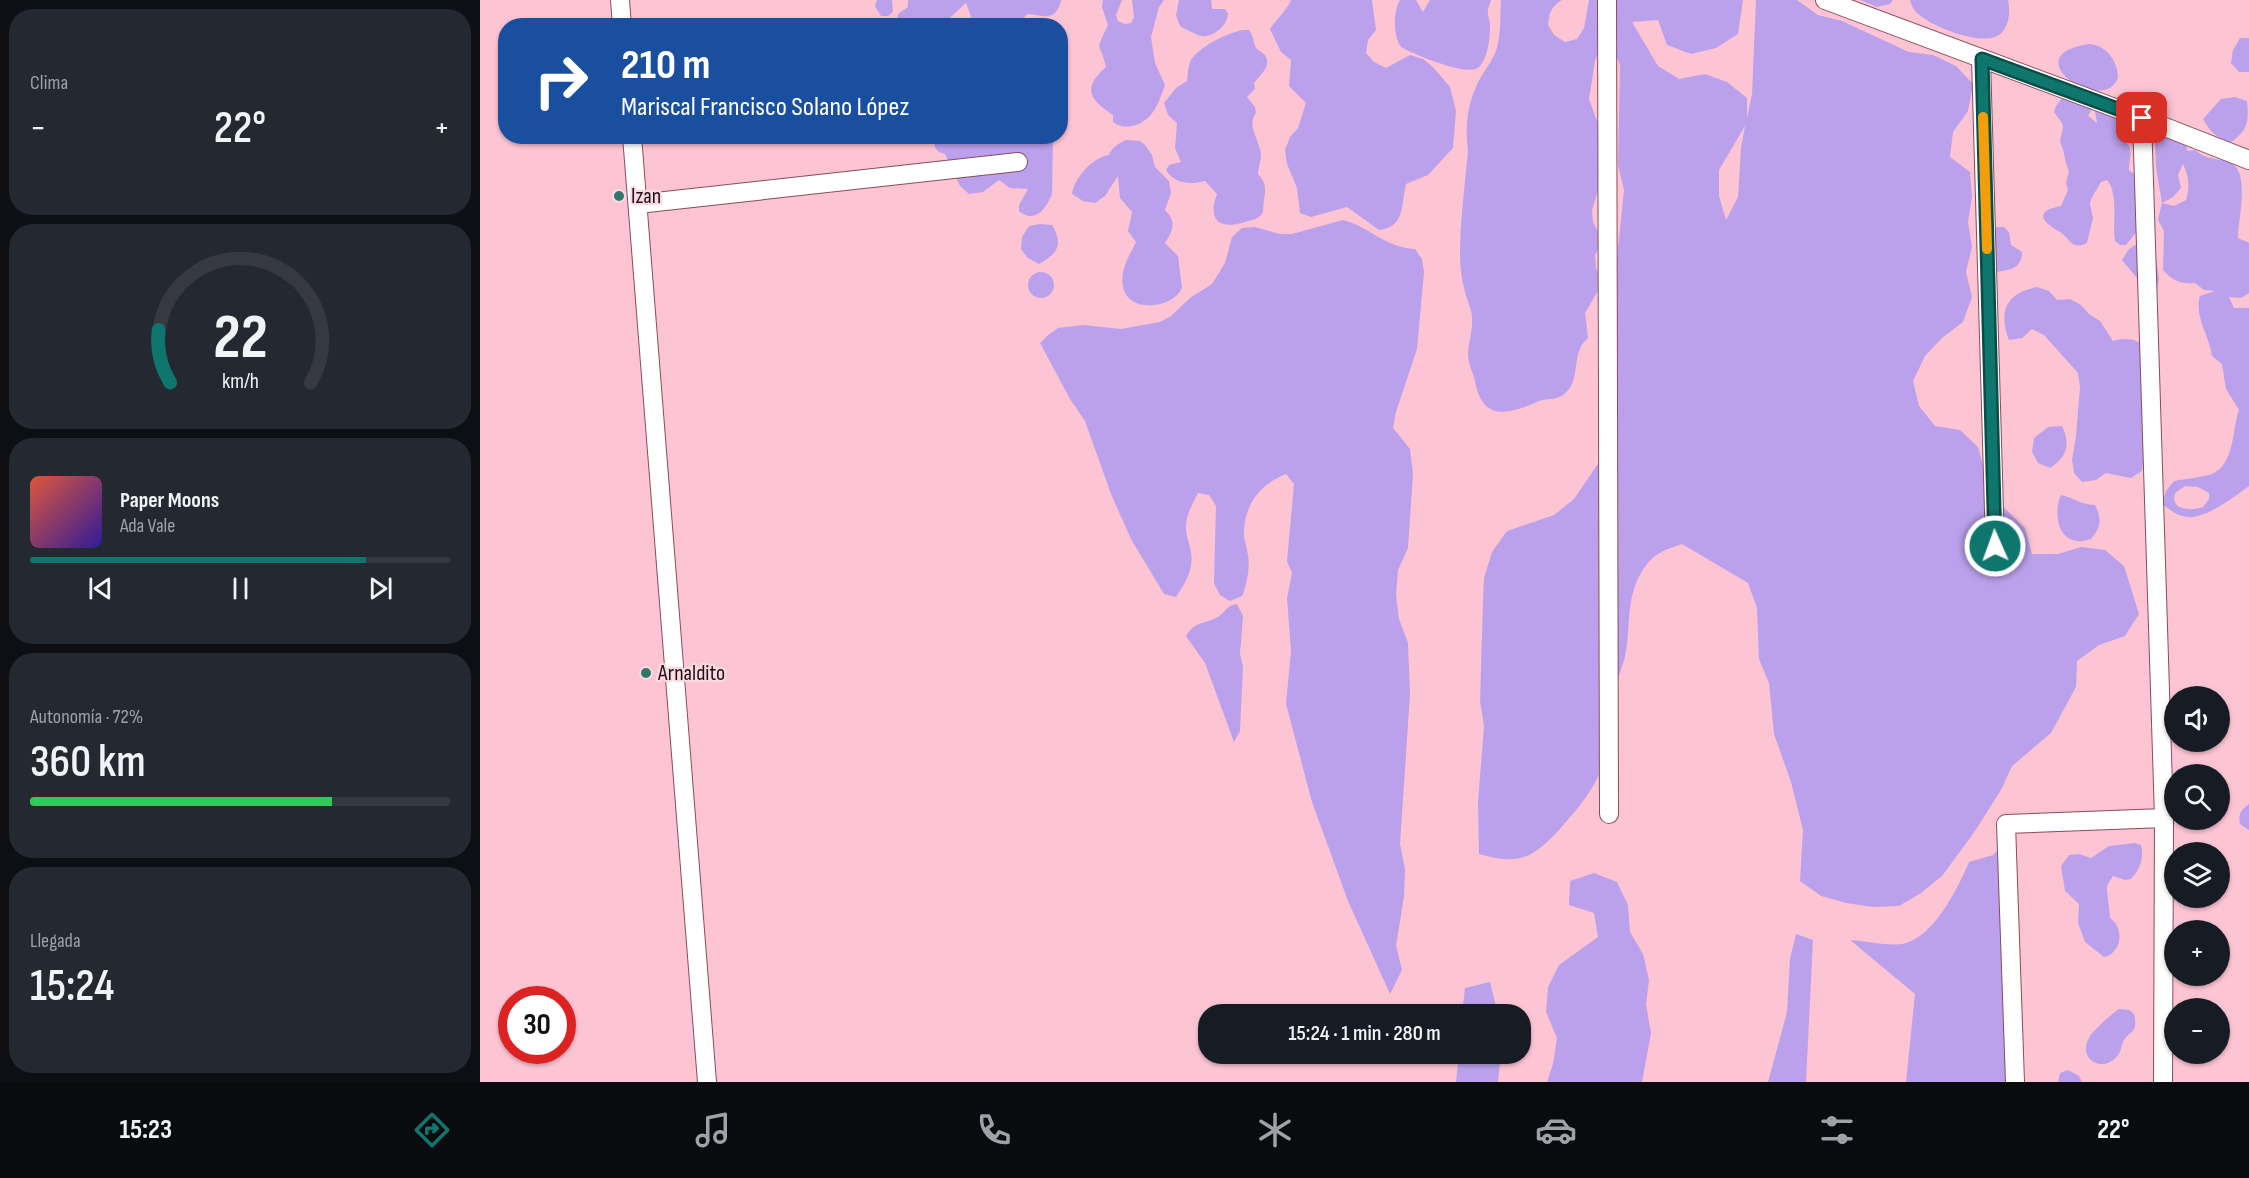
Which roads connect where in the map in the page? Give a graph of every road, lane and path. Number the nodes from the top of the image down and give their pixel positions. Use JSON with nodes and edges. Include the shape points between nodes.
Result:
{"nodes":[{"id":1,"x":620,"y":0,"type":"edge"},
{"id":2,"x":1607,"y":0,"type":"edge"},
{"id":3,"x":1825,"y":0,"type":"edge"},
{"id":4,"x":621,"y":18,"type":"edge"},
{"id":5,"x":1982,"y":59,"type":"junction"},
{"id":6,"x":2142,"y":118,"type":"junction"},
{"id":7,"x":633,"y":144,"type":"edge"},
{"id":8,"x":2249,"y":160,"type":"edge"},
{"id":9,"x":1018,"y":162,"type":"dead end"},
{"id":10,"x":638,"y":204,"type":"junction"},
{"id":11,"x":1995,"y":546,"type":"dead end"},
{"id":12,"x":1608,"y":814,"type":"dead end"},
{"id":13,"x":2164,"y":818,"type":"junction"},
{"id":14,"x":707,"y":1082,"type":"edge"},
{"id":15,"x":2015,"y":1082,"type":"edge"},
{"id":16,"x":2163,"y":1082,"type":"edge"}],
"edges":[{"from":1,"to":4,"type":"street"},
{"from":2,"to":12,"type":"street"},
{"from":3,"to":5,"type":"street"},
{"from":5,"to":6,"type":"street"},
{"from":5,"to":11,"type":"street"},
{"from":6,"to":8,"type":"street"},
{"from":6,"to":13,"type":"street"},
{"from":7,"to":10,"type":"street"},
{"from":9,"to":10,"type":"street"},
{"from":10,"to":14,"type":"street"},
{"from":13,"to":15,"type":"street","via":[[2006,824]]},
{"from":13,"to":16,"type":"street"}]}
